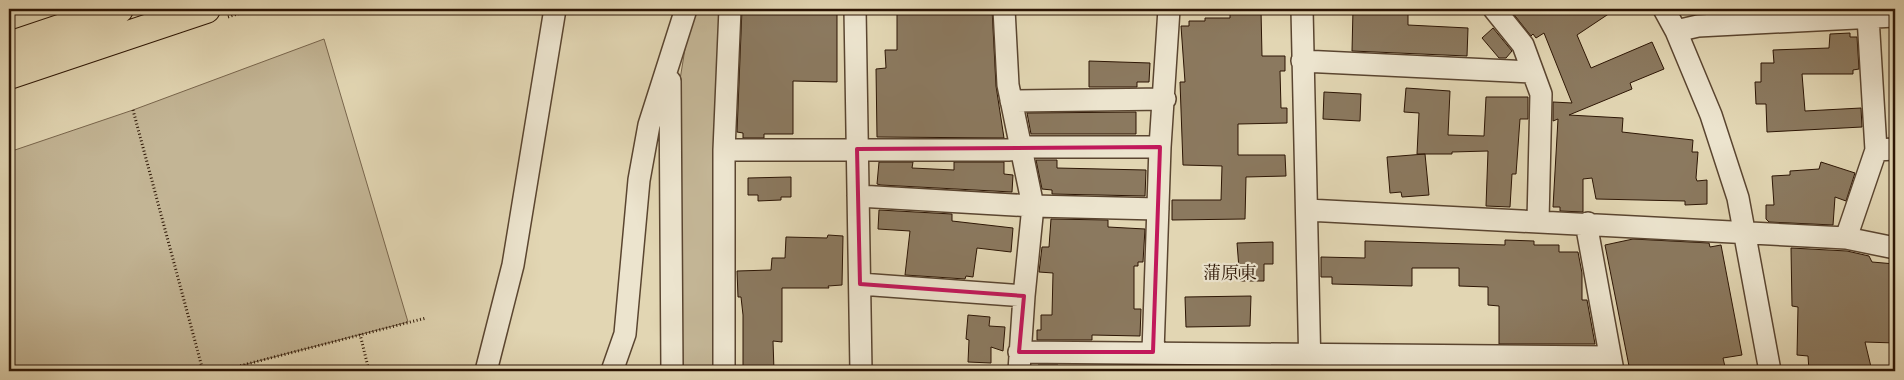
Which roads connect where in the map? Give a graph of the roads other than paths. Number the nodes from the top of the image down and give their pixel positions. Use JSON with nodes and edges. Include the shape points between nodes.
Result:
{"nodes":[{"id":1,"x":119,"y":9,"type":"edge"},
{"id":2,"x":206,"y":9,"type":"edge"},
{"id":3,"x":554,"y":9,"type":"edge"},
{"id":4,"x":686,"y":9,"type":"edge"},
{"id":5,"x":730,"y":9,"type":"edge"},
{"id":6,"x":854,"y":9,"type":"edge"},
{"id":7,"x":1004,"y":9,"type":"edge"},
{"id":8,"x":1169,"y":9,"type":"edge"},
{"id":9,"x":1302,"y":9,"type":"edge"},
{"id":10,"x":1494,"y":9,"type":"edge"},
{"id":11,"x":1664,"y":9,"type":"edge"},
{"id":12,"x":1895,"y":16,"type":"edge"},
{"id":13,"x":1868,"y":17,"type":"junction"},
{"id":14,"x":1676,"y":31,"type":"junction"},
{"id":15,"x":9,"y":46,"type":"edge"},
{"id":16,"x":670,"y":61,"type":"junction"},
{"id":17,"x":1302,"y":61,"type":"junction"},
{"id":18,"x":1534,"y":72,"type":"junction"},
{"id":19,"x":9,"y":75,"type":"edge"},
{"id":20,"x":1165,"y":99,"type":"junction"},
{"id":21,"x":1011,"y":101,"type":"junction"},
{"id":22,"x":1160,"y":147,"type":"junction"},
{"id":23,"x":1020,"y":148,"type":"junction"},
{"id":24,"x":857,"y":149,"type":"junction"},
{"id":25,"x":724,"y":150,"type":"junction"},
{"id":26,"x":1885,"y":150,"type":"edge"},
{"id":27,"x":858,"y":196,"type":"junction"},
{"id":28,"x":1033,"y":206,"type":"junction"},
{"id":29,"x":1158,"y":209,"type":"junction"},
{"id":30,"x":1307,"y":210,"type":"junction"},
{"id":31,"x":1538,"y":220,"type":"junction"},
{"id":32,"x":1588,"y":223,"type":"junction"},
{"id":33,"x":1743,"y":232,"type":"junction"},
{"id":34,"x":1846,"y":238,"type":"junction"},
{"id":35,"x":1895,"y":248,"type":"edge"},
{"id":36,"x":860,"y":284,"type":"junction"},
{"id":37,"x":1024,"y":296,"type":"junction"},
{"id":38,"x":1153,"y":352,"type":"junction"},
{"id":39,"x":1019,"y":362,"type":"edge"},
{"id":40,"x":1310,"y":364,"type":"edge"},
{"id":41,"x":1612,"y":364,"type":"edge"},
{"id":42,"x":486,"y":371,"type":"edge"},
{"id":43,"x":612,"y":371,"type":"edge"},
{"id":44,"x":672,"y":371,"type":"edge"},
{"id":45,"x":724,"y":371,"type":"edge"},
{"id":46,"x":861,"y":371,"type":"edge"},
{"id":47,"x":1770,"y":371,"type":"edge"}],
"edges":[{"from":1,"to":15,"type":"highway"},
{"from":2,"to":19,"type":"highway"},
{"from":3,"to":42,"type":"street","via":[[513,265]]},
{"from":4,"to":16,"type":"street"},
{"from":5,"to":25,"type":"street"},
{"from":6,"to":24,"type":"street"},
{"from":7,"to":21,"type":"street"},
{"from":8,"to":20,"type":"street"},
{"from":9,"to":17,"type":"street"},
{"from":10,"to":18,"type":"street","via":[[1523,45]]},
{"from":11,"to":14,"type":"street"},
{"from":12,"to":13,"type":"street"},
{"from":13,"to":14,"type":"street","via":[[1698,26]]},
{"from":13,"to":26,"type":"street"},
{"from":14,"to":33,"type":"street","via":[[1711,115],[1738,198]]},
{"from":16,"to":43,"type":"street","via":[[650,125],[639,180],[625,334]]},
{"from":16,"to":44,"type":"street"},
{"from":17,"to":18,"type":"street"},
{"from":17,"to":30,"type":"street"},
{"from":18,"to":31,"type":"street","via":[[1541,94]]},
{"from":20,"to":21,"type":"street"},
{"from":20,"to":22,"type":"street"},
{"from":21,"to":23,"type":"street"},
{"from":22,"to":23,"type":"street"},
{"from":22,"to":29,"type":"street"},
{"from":23,"to":24,"type":"street"},
{"from":23,"to":28,"type":"street"},
{"from":24,"to":25,"type":"street"},
{"from":24,"to":27,"type":"street"},
{"from":25,"to":45,"type":"street"},
{"from":26,"to":34,"type":"street"},
{"from":27,"to":28,"type":"street"},
{"from":27,"to":36,"type":"street"},
{"from":28,"to":29,"type":"street"},
{"from":28,"to":37,"type":"street"},
{"from":29,"to":38,"type":"street"},
{"from":30,"to":31,"type":"street"},
{"from":30,"to":40,"type":"street"},
{"from":31,"to":32,"type":"street"},
{"from":32,"to":33,"type":"street"},
{"from":32,"to":41,"type":"street"},
{"from":33,"to":34,"type":"street"},
{"from":33,"to":47,"type":"street"},
{"from":34,"to":35,"type":"street"},
{"from":36,"to":37,"type":"street"},
{"from":36,"to":46,"type":"street"},
{"from":37,"to":39,"type":"street"},
{"from":38,"to":39,"type":"street"},
{"from":38,"to":40,"type":"street"},
{"from":40,"to":41,"type":"street"}]}
